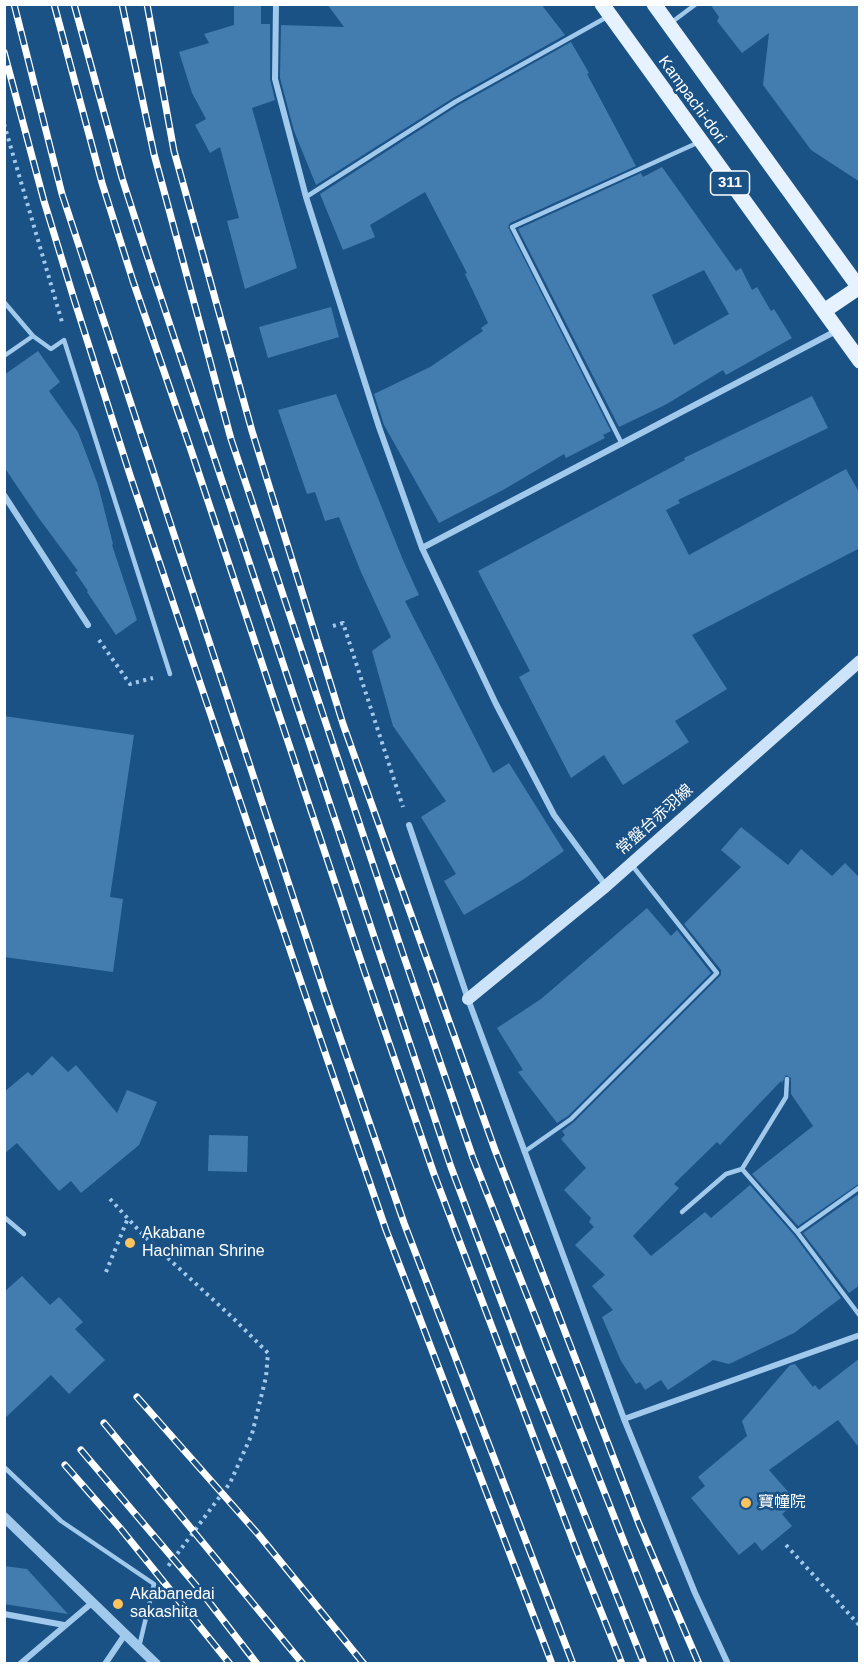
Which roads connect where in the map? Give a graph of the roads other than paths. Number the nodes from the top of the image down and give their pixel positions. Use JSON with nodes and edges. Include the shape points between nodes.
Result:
{"nodes":[{"id":1,"x":276,"y":4,"type":"edge"},
{"id":2,"x":654,"y":4,"type":"edge"},
{"id":3,"x":696,"y":4,"type":"edge"},
{"id":4,"x":606,"y":10,"type":"edge"},
{"id":5,"x":669,"y":24,"type":"junction"},
{"id":6,"x":699,"y":142,"type":"junction"},
{"id":7,"x":306,"y":197,"type":"junction"},
{"id":8,"x":855,"y":282,"type":"edge"},
{"id":9,"x":4,"y":302,"type":"edge"},
{"id":10,"x":824,"y":311,"type":"junction"},
{"id":11,"x":837,"y":330,"type":"junction"},
{"id":12,"x":33,"y":336,"type":"junction"},
{"id":13,"x":4,"y":356,"type":"edge"},
{"id":14,"x":860,"y":361,"type":"edge"},
{"id":15,"x":622,"y":444,"type":"junction"},
{"id":16,"x":4,"y":495,"type":"edge"},
{"id":17,"x":422,"y":548,"type":"junction"},
{"id":18,"x":88,"y":625,"type":"road end"},
{"id":19,"x":860,"y":661,"type":"edge"},
{"id":20,"x":170,"y":674,"type":"road end"},
{"id":21,"x":409,"y":825,"type":"road end"},
{"id":22,"x":631,"y":864,"type":"junction"},
{"id":23,"x":606,"y":886,"type":"junction"},
{"id":24,"x":468,"y":999,"type":"junction"},
{"id":25,"x":787,"y":1079,"type":"dead end"},
{"id":26,"x":524,"y":1152,"type":"junction"},
{"id":27,"x":742,"y":1169,"type":"junction"},
{"id":28,"x":860,"y":1187,"type":"edge"},
{"id":29,"x":682,"y":1212,"type":"dead end"},
{"id":30,"x":4,"y":1217,"type":"edge"},
{"id":31,"x":797,"y":1232,"type":"junction"},
{"id":32,"x":24,"y":1234,"type":"dead end"},
{"id":33,"x":860,"y":1316,"type":"edge"},
{"id":34,"x":860,"y":1335,"type":"edge"},
{"id":35,"x":624,"y":1419,"type":"junction"},
{"id":36,"x":4,"y":1467,"type":"edge"},
{"id":37,"x":4,"y":1517,"type":"edge"},
{"id":38,"x":93,"y":1601,"type":"junction"},
{"id":39,"x":4,"y":1614,"type":"edge"},
{"id":40,"x":64,"y":1625,"type":"junction"},
{"id":41,"x":126,"y":1633,"type":"junction"},
{"id":42,"x":140,"y":1647,"type":"junction"},
{"id":43,"x":20,"y":1664,"type":"edge"},
{"id":44,"x":105,"y":1664,"type":"edge"},
{"id":45,"x":156,"y":1664,"type":"edge"},
{"id":46,"x":728,"y":1664,"type":"edge"}],
"edges":[{"from":1,"to":7,"type":"street","via":[[275,79]]},
{"from":2,"to":5,"type":"main road","name":"Kampachi-dori","number":"311"},
{"from":3,"to":5,"type":"lane"},
{"from":4,"to":6,"type":"main road","name":"Kampachi-dori","number":"311"},
{"from":4,"to":7,"type":"lane"},
{"from":5,"to":8,"type":"main road","name":"Kampachi-dori","number":"311"},
{"from":6,"to":10,"type":"main road","name":"Kampachi-dori","number":"311"},
{"from":6,"to":15,"type":"lane","via":[[512,227]]},
{"from":7,"to":17,"type":"street"},
{"from":8,"to":10,"type":"main road"},
{"from":9,"to":12,"type":"lane"},
{"from":10,"to":11,"type":"main road","name":"Kampachi-dori","number":"311"},
{"from":11,"to":14,"type":"main road","name":"Kampachi-dori","number":"311"},
{"from":11,"to":15,"type":"street"},
{"from":12,"to":13,"type":"lane"},
{"from":12,"to":20,"type":"lane","via":[[51,349],[64,340]]},
{"from":15,"to":17,"type":"street"},
{"from":16,"to":18,"type":"street"},
{"from":17,"to":23,"type":"street","via":[[554,815]]},
{"from":19,"to":22,"type":"main road","name":"常盤台赤羽線"},
{"from":21,"to":24,"type":"street"},
{"from":22,"to":23,"type":"main road","name":"常盤台赤羽線"},
{"from":22,"to":26,"type":"lane","via":[[717,973],[571,1119]]},
{"from":23,"to":24,"type":"main road","name":"常盤台赤羽線"},
{"from":24,"to":26,"type":"street"},
{"from":25,"to":27,"type":"lane","via":[[786,1097]]},
{"from":26,"to":35,"type":"street"},
{"from":27,"to":29,"type":"lane","via":[[726,1174]]},
{"from":27,"to":31,"type":"lane"},
{"from":28,"to":31,"type":"lane"},
{"from":30,"to":32,"type":"lane"},
{"from":31,"to":33,"type":"lane"},
{"from":34,"to":35,"type":"street"},
{"from":35,"to":46,"type":"street","via":[[694,1593]]},
{"from":36,"to":42,"type":"lane","via":[[61,1521],[154,1584]]},
{"from":37,"to":38,"type":"street"},
{"from":38,"to":40,"type":"street"},
{"from":38,"to":41,"type":"street"},
{"from":39,"to":40,"type":"street"},
{"from":40,"to":43,"type":"street"},
{"from":41,"to":42,"type":"street"},
{"from":41,"to":44,"type":"street"},
{"from":42,"to":45,"type":"street"}]}
